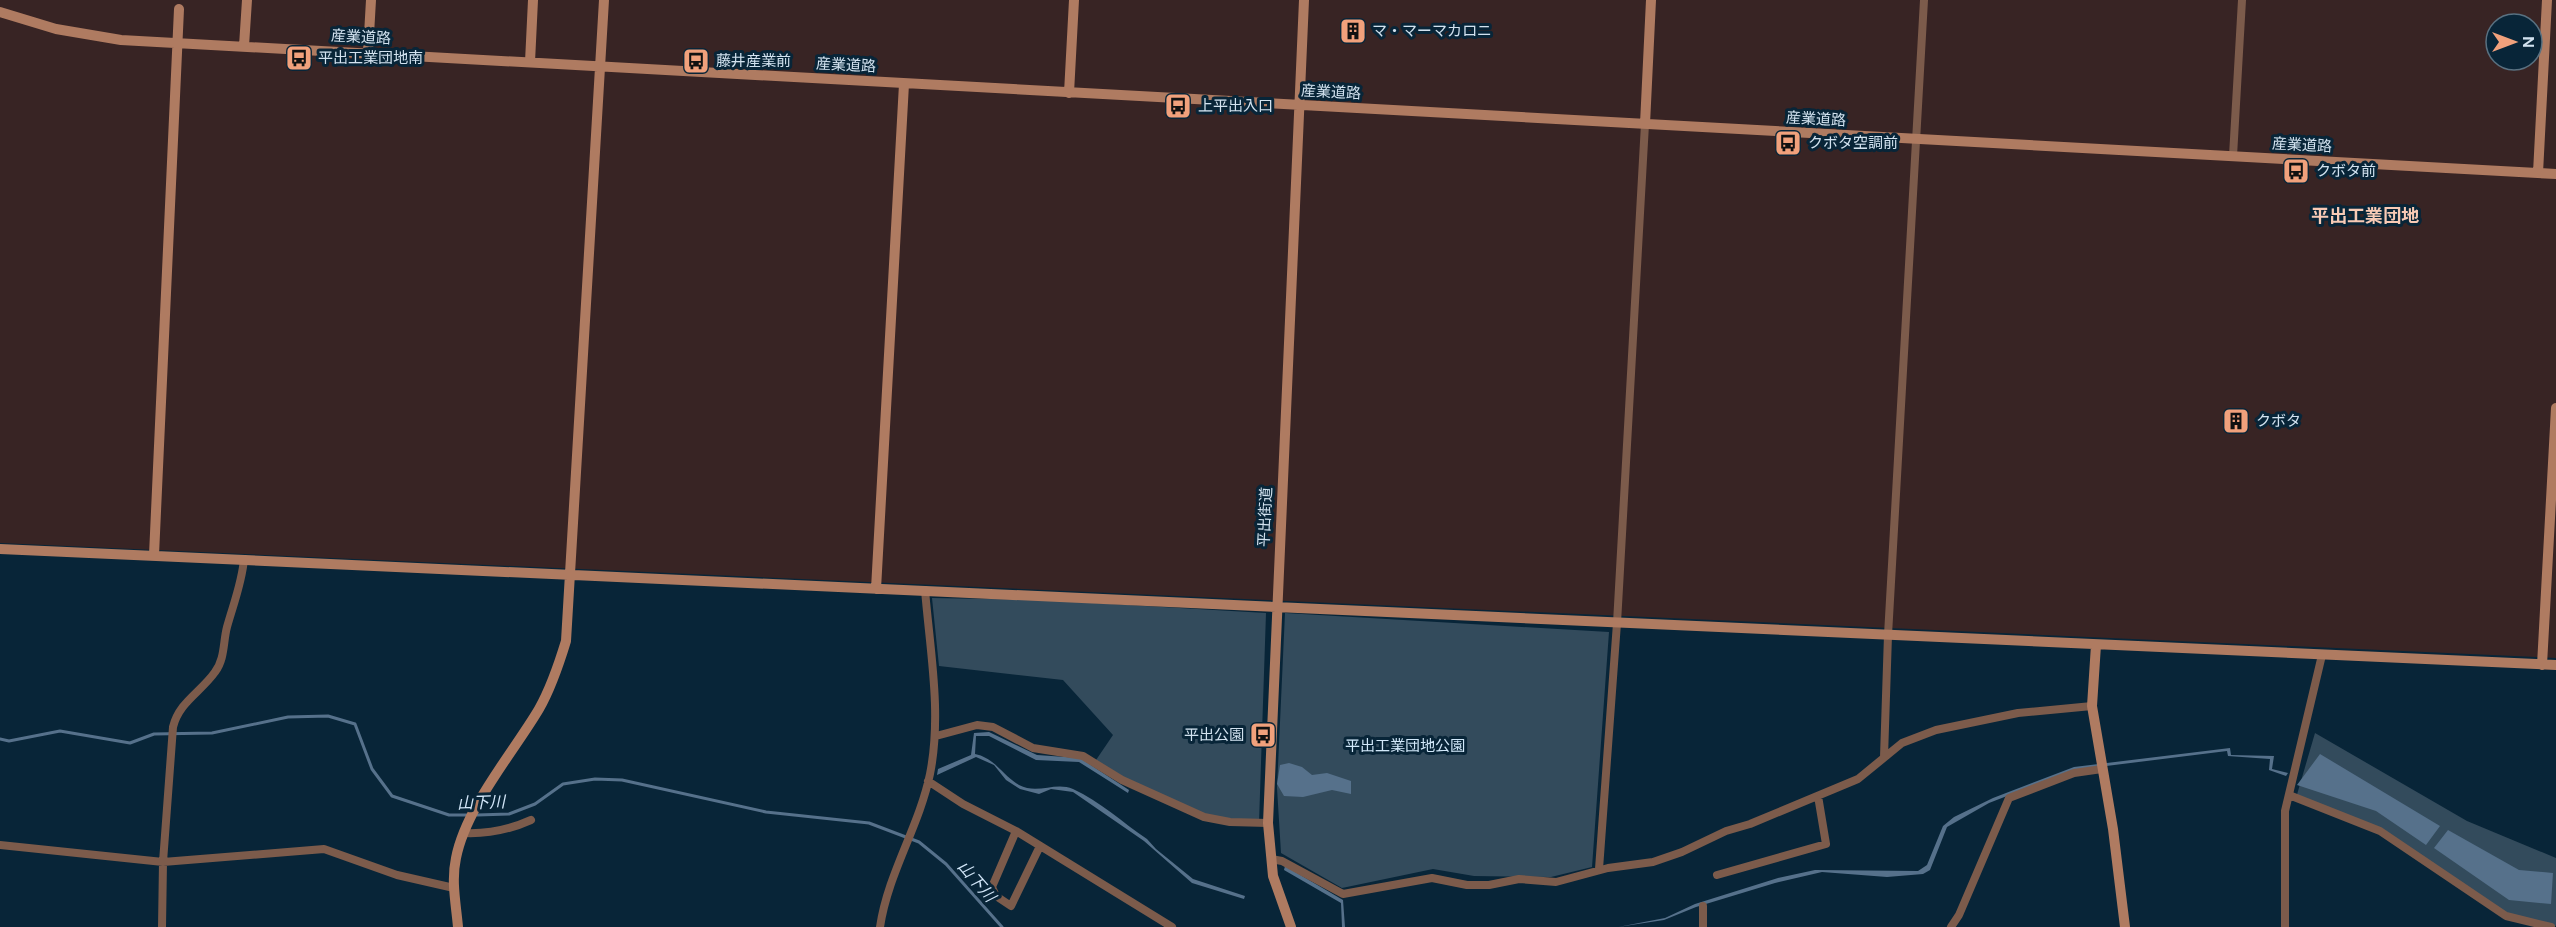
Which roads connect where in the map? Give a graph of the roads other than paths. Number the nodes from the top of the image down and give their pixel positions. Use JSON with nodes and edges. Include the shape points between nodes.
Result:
{"nodes":[{"id":1,"x":247,"y":0,"type":"edge"},
{"id":2,"x":371,"y":0,"type":"edge"},
{"id":3,"x":533,"y":0,"type":"edge"},
{"id":4,"x":604,"y":0,"type":"edge"},
{"id":5,"x":1074,"y":0,"type":"edge"},
{"id":6,"x":1304,"y":0,"type":"edge"},
{"id":7,"x":1651,"y":0,"type":"edge"},
{"id":8,"x":1924,"y":0,"type":"edge"},
{"id":9,"x":2242,"y":0,"type":"edge"},
{"id":10,"x":2547,"y":0,"type":"edge"},
{"id":11,"x":179,"y":9,"type":"dead end"},
{"id":12,"x":0,"y":12,"type":"edge"},
{"id":13,"x":178,"y":43,"type":"junction"},
{"id":14,"x":244,"y":46,"type":"junction"},
{"id":15,"x":368,"y":52,"type":"junction"},
{"id":16,"x":530,"y":62,"type":"junction"},
{"id":17,"x":600,"y":66,"type":"junction"},
{"id":18,"x":904,"y":84,"type":"junction"},
{"id":19,"x":1069,"y":93,"type":"junction"},
{"id":20,"x":1299,"y":105,"type":"junction"},
{"id":21,"x":1645,"y":124,"type":"junction"},
{"id":22,"x":1916,"y":139,"type":"junction"},
{"id":23,"x":2233,"y":156,"type":"junction"},
{"id":24,"x":2538,"y":173,"type":"junction"},
{"id":25,"x":2556,"y":174,"type":"edge"},
{"id":26,"x":2556,"y":408,"type":"edge"},
{"id":27,"x":0,"y":549,"type":"edge"},
{"id":28,"x":154,"y":555,"type":"junction"},
{"id":29,"x":244,"y":559,"type":"junction"},
{"id":30,"x":570,"y":575,"type":"junction"},
{"id":31,"x":876,"y":589,"type":"junction"},
{"id":32,"x":925,"y":591,"type":"junction"},
{"id":33,"x":1276,"y":608,"type":"junction"},
{"id":34,"x":1617,"y":622,"type":"junction"},
{"id":35,"x":1888,"y":634,"type":"junction"},
{"id":36,"x":2096,"y":645,"type":"junction"},
{"id":37,"x":2322,"y":655,"type":"junction"},
{"id":38,"x":2542,"y":665,"type":"junction"},
{"id":39,"x":2556,"y":665,"type":"edge"},
{"id":40,"x":2092,"y":706,"type":"junction"},
{"id":41,"x":936,"y":736,"type":"junction"},
{"id":42,"x":1884,"y":757,"type":"junction"},
{"id":43,"x":2102,"y":769,"type":"junction"},
{"id":44,"x":928,"y":781,"type":"junction"},
{"id":45,"x":2289,"y":795,"type":"junction"},
{"id":46,"x":1818,"y":796,"type":"junction"},
{"id":47,"x":531,"y":820,"type":"dead end"},
{"id":48,"x":1268,"y":823,"type":"junction"},
{"id":49,"x":1016,"y":831,"type":"junction"},
{"id":50,"x":464,"y":833,"type":"junction"},
{"id":51,"x":0,"y":845,"type":"edge"},
{"id":52,"x":1040,"y":846,"type":"junction"},
{"id":53,"x":1271,"y":859,"type":"junction"},
{"id":54,"x":163,"y":862,"type":"junction"},
{"id":55,"x":1599,"y":870,"type":"junction"},
{"id":56,"x":1717,"y":875,"type":"dead end"},
{"id":57,"x":454,"y":888,"type":"junction"},
{"id":58,"x":1703,"y":906,"type":"dead end"},
{"id":59,"x":162,"y":927,"type":"edge"},
{"id":60,"x":458,"y":927,"type":"edge"},
{"id":61,"x":880,"y":927,"type":"edge"},
{"id":62,"x":1172,"y":927,"type":"edge"},
{"id":63,"x":1291,"y":927,"type":"edge"},
{"id":64,"x":1703,"y":927,"type":"edge"},
{"id":65,"x":1951,"y":927,"type":"edge"},
{"id":66,"x":2125,"y":927,"type":"edge"},
{"id":67,"x":2285,"y":927,"type":"edge"},
{"id":68,"x":2551,"y":927,"type":"edge"}],
"edges":[{"from":1,"to":14,"type":"street"},
{"from":2,"to":15,"type":"street"},
{"from":3,"to":16,"type":"street"},
{"from":4,"to":17,"type":"street"},
{"from":5,"to":19,"type":"street"},
{"from":6,"to":20,"type":"street","name":"平出街道"},
{"from":7,"to":21,"type":"street"},
{"from":8,"to":22,"type":"street"},
{"from":9,"to":23,"type":"street"},
{"from":10,"to":24,"type":"street"},
{"from":11,"to":13,"type":"street"},
{"from":12,"to":13,"type":"street","name":"産業道路","via":[[89,36]]},
{"from":13,"to":14,"type":"street","name":"産業道路"},
{"from":13,"to":28,"type":"street"},
{"from":14,"to":15,"type":"street","name":"産業道路"},
{"from":15,"to":16,"type":"street","name":"産業道路"},
{"from":16,"to":17,"type":"street","name":"産業道路"},
{"from":17,"to":18,"type":"street","name":"産業道路"},
{"from":17,"to":30,"type":"street"},
{"from":18,"to":19,"type":"street","name":"産業道路"},
{"from":18,"to":31,"type":"street"},
{"from":19,"to":20,"type":"street","name":"産業道路"},
{"from":20,"to":21,"type":"street","name":"産業道路"},
{"from":20,"to":33,"type":"street","name":"平出街道"},
{"from":21,"to":22,"type":"street","name":"産業道路"},
{"from":21,"to":34,"type":"street"},
{"from":22,"to":23,"type":"street","name":"産業道路"},
{"from":22,"to":35,"type":"street"},
{"from":23,"to":24,"type":"street","name":"産業道路"},
{"from":24,"to":25,"type":"street","name":"産業道路"},
{"from":26,"to":38,"type":"street"},
{"from":27,"to":28,"type":"street"},
{"from":28,"to":29,"type":"street"},
{"from":29,"to":30,"type":"street"},
{"from":29,"to":54,"type":"street","via":[[221,663],[183,704],[175,719]]},
{"from":30,"to":31,"type":"street"},
{"from":30,"to":50,"type":"street","via":[[566,641],[555,676]]},
{"from":31,"to":32,"type":"street"},
{"from":32,"to":33,"type":"street"},
{"from":32,"to":41,"type":"street"},
{"from":33,"to":34,"type":"street"},
{"from":33,"to":48,"type":"street","name":"平出街道"},
{"from":34,"to":35,"type":"street"},
{"from":34,"to":55,"type":"street"},
{"from":35,"to":36,"type":"street"},
{"from":35,"to":42,"type":"street"},
{"from":36,"to":37,"type":"street"},
{"from":36,"to":40,"type":"street"},
{"from":37,"to":38,"type":"street"},
{"from":37,"to":45,"type":"street"},
{"from":38,"to":39,"type":"street"},
{"from":40,"to":42,"type":"street","via":[[2018,712],[1936,730],[1902,743]]},
{"from":40,"to":43,"type":"street"},
{"from":41,"to":44,"type":"street"},
{"from":41,"to":48,"type":"street","via":[[976,725],[993,727],[1033,748],[1083,756],[1122,780],[1204,817]]},
{"from":42,"to":46,"type":"street","via":[[1858,779]]},
{"from":43,"to":65,"type":"street","via":[[2074,773],[2009,798]]},
{"from":43,"to":66,"type":"street"},
{"from":44,"to":49,"type":"street"},
{"from":44,"to":61,"type":"street","via":[[891,880]]},
{"from":45,"to":67,"type":"street","via":[[2285,811]]},
{"from":45,"to":68,"type":"street","via":[[2380,831],[2506,916]]},
{"from":46,"to":55,"type":"street","via":[[1653,862]]},
{"from":46,"to":56,"type":"street","via":[[1826,844]]},
{"from":47,"to":50,"type":"street","via":[[483,834]]},
{"from":48,"to":53,"type":"street","name":"平出街道"},
{"from":49,"to":52,"type":"street"},
{"from":49,"to":52,"type":"street","via":[[992,887],[996,896],[1011,906]]},
{"from":50,"to":57,"type":"street","via":[[456,858]]},
{"from":51,"to":54,"type":"street"},
{"from":52,"to":62,"type":"street"},
{"from":53,"to":55,"type":"street","via":[[1282,861],[1343,894],[1432,878],[1467,885],[1519,879],[1556,882]]},
{"from":53,"to":63,"type":"street","name":"平出街道","via":[[1278,895]]},
{"from":54,"to":57,"type":"street","via":[[324,849],[397,875]]},
{"from":54,"to":59,"type":"street"},
{"from":57,"to":60,"type":"street"},
{"from":58,"to":64,"type":"street"}]}
